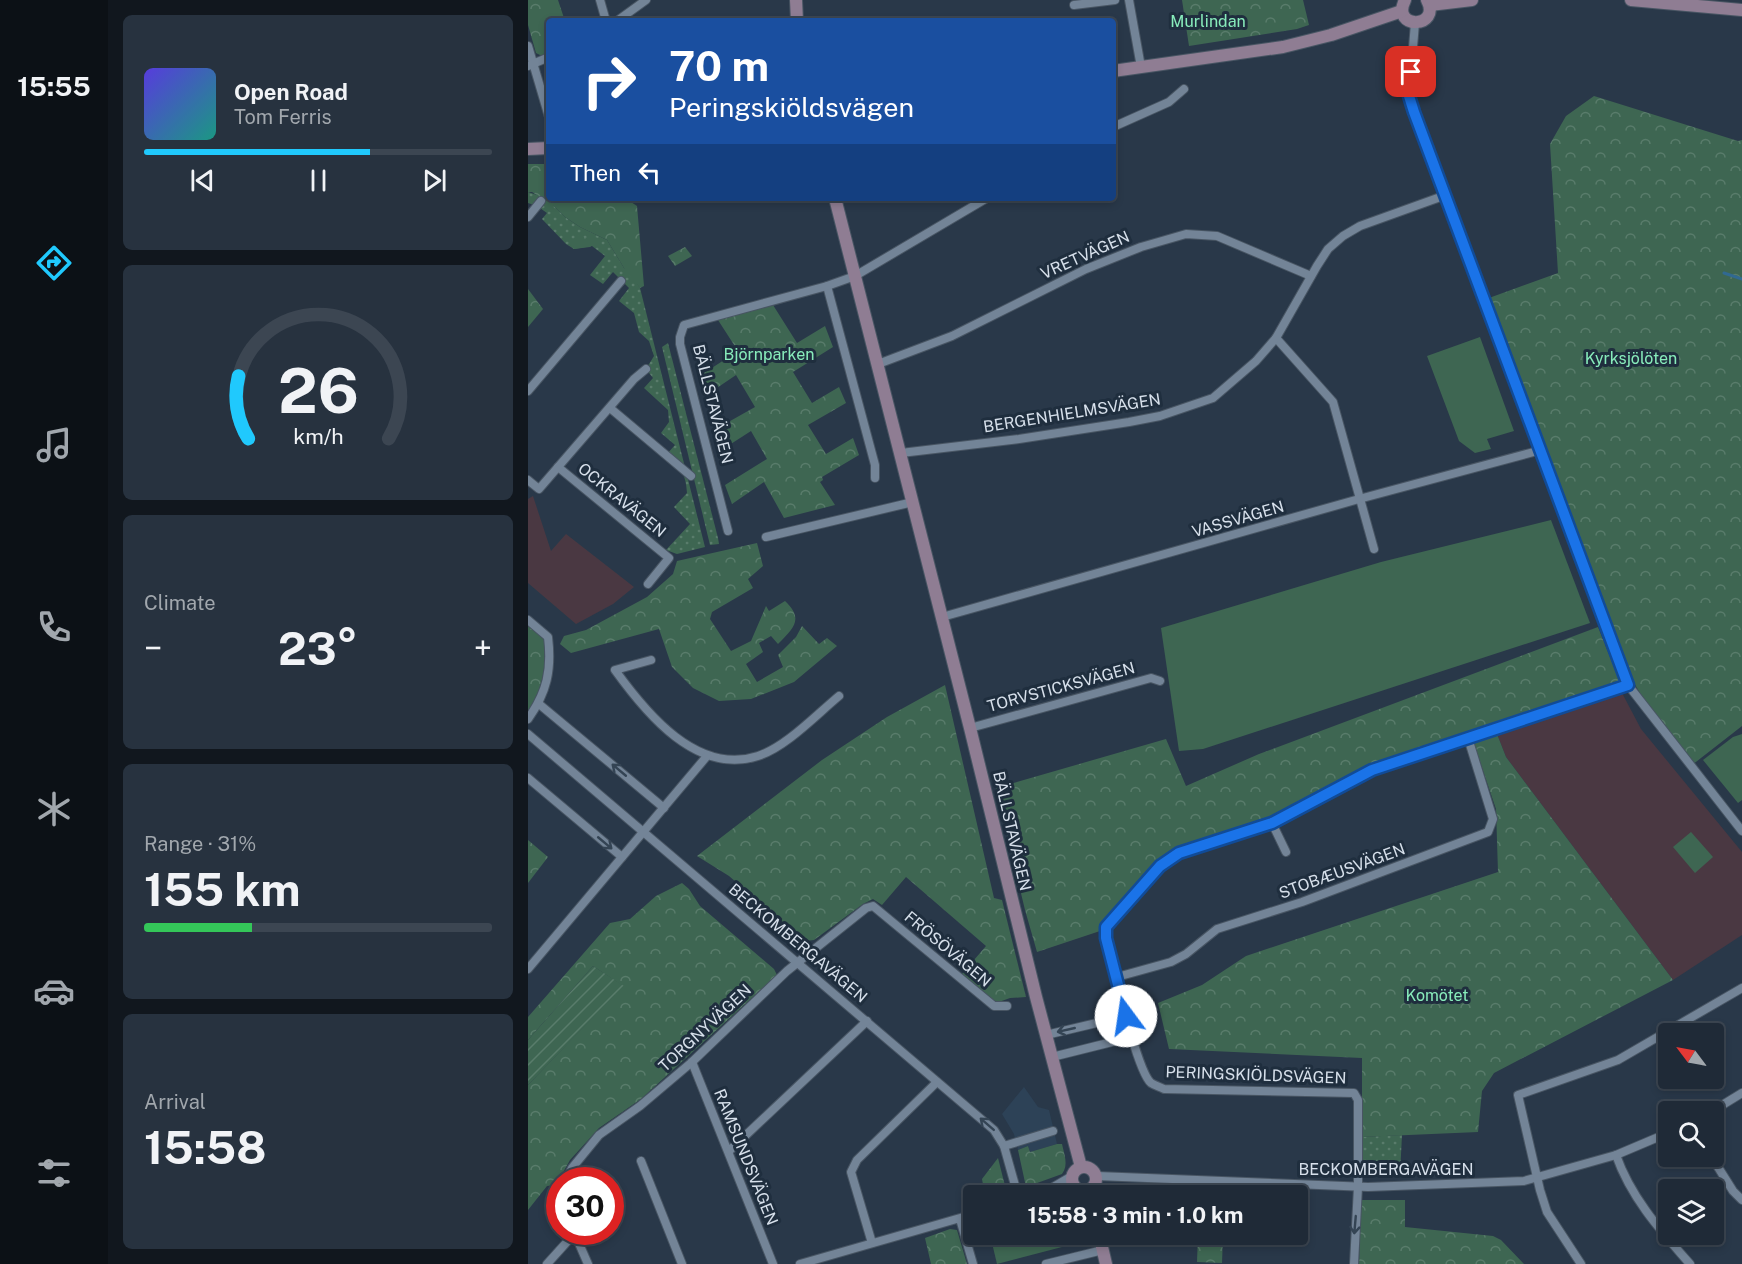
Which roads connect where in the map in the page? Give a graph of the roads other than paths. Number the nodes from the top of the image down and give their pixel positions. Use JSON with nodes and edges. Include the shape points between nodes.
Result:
{"nodes":[{"id":1,"x":600,"y":0,"type":"edge"},
{"id":2,"x":646,"y":0,"type":"edge"},
{"id":3,"x":796,"y":0,"type":"edge"},
{"id":4,"x":1115,"y":0,"type":"edge"},
{"id":5,"x":1129,"y":0,"type":"edge"},
{"id":6,"x":1472,"y":0,"type":"edge"},
{"id":7,"x":1631,"y":0,"type":"edge"},
{"id":8,"x":1429,"y":3,"type":"edge"},
{"id":9,"x":1074,"y":5,"type":"dead end"},
{"id":10,"x":1404,"y":5,"type":"edge"},
{"id":11,"x":1742,"y":10,"type":"edge"},
{"id":12,"x":605,"y":18,"type":"edge"},
{"id":13,"x":621,"y":18,"type":"edge"},
{"id":14,"x":797,"y":18,"type":"edge"},
{"id":15,"x":1415,"y":23,"type":"junction"},
{"id":16,"x":528,"y":46,"type":"edge"},
{"id":17,"x":546,"y":58,"type":"edge"},
{"id":18,"x":531,"y":65,"type":"edge"},
{"id":19,"x":1141,"y":67,"type":"junction"},
{"id":20,"x":1116,"y":70,"type":"edge"},
{"id":21,"x":1184,"y":89,"type":"dead end"},
{"id":22,"x":546,"y":108,"type":"edge"},
{"id":23,"x":1116,"y":126,"type":"edge"},
{"id":24,"x":546,"y":148,"type":"edge"},
{"id":25,"x":528,"y":149,"type":"edge"},
{"id":26,"x":1446,"y":195,"type":"junction"},
{"id":27,"x":541,"y":201,"type":"dead end"},
{"id":28,"x":836,"y":201,"type":"edge"},
{"id":29,"x":982,"y":201,"type":"edge"},
{"id":30,"x":528,"y":217,"type":"edge"},
{"id":31,"x":855,"y":276,"type":"junction"},
{"id":32,"x":1311,"y":276,"type":"junction"},
{"id":33,"x":621,"y":281,"type":"dead end"},
{"id":34,"x":827,"y":286,"type":"junction"},
{"id":35,"x":1276,"y":338,"type":"junction"},
{"id":36,"x":878,"y":364,"type":"junction"},
{"id":37,"x":646,"y":369,"type":"dead end"},
{"id":38,"x":528,"y":391,"type":"edge"},
{"id":39,"x":610,"y":408,"type":"junction"},
{"id":40,"x":1541,"y":450,"type":"junction"},
{"id":41,"x":901,"y":453,"type":"junction"},
{"id":42,"x":558,"y":467,"type":"junction"},
{"id":43,"x":691,"y":476,"type":"dead end"},
{"id":44,"x":875,"y":478,"type":"dead end"},
{"id":45,"x":528,"y":480,"type":"edge"},
{"id":46,"x":1359,"y":499,"type":"junction"},
{"id":47,"x":913,"y":501,"type":"junction"},
{"id":48,"x":728,"y":531,"type":"dead end"},
{"id":49,"x":766,"y":537,"type":"dead end"},
{"id":50,"x":1374,"y":549,"type":"dead end"},
{"id":51,"x":648,"y":584,"type":"dead end"},
{"id":52,"x":942,"y":617,"type":"junction"},
{"id":53,"x":528,"y":620,"type":"edge"},
{"id":54,"x":651,"y":660,"type":"dead end"},
{"id":55,"x":1160,"y":681,"type":"dead end"},
{"id":56,"x":1628,"y":685,"type":"junction"},
{"id":57,"x":839,"y":696,"type":"dead end"},
{"id":58,"x":539,"y":704,"type":"junction"},
{"id":59,"x":528,"y":719,"type":"edge"},
{"id":60,"x":970,"y":728,"type":"junction"},
{"id":61,"x":528,"y":734,"type":"edge"},
{"id":62,"x":1468,"y":738,"type":"junction"},
{"id":63,"x":707,"y":756,"type":"junction"},
{"id":64,"x":528,"y":778,"type":"edge"},
{"id":65,"x":664,"y":808,"type":"junction"},
{"id":66,"x":1272,"y":823,"type":"junction"},
{"id":67,"x":643,"y":831,"type":"junction"},
{"id":68,"x":1742,"y":831,"type":"edge"},
{"id":69,"x":1286,"y":852,"type":"dead end"},
{"id":70,"x":622,"y":857,"type":"junction"},
{"id":71,"x":873,"y":906,"type":"joint"},
{"id":72,"x":798,"y":962,"type":"junction"},
{"id":73,"x":528,"y":969,"type":"edge"},
{"id":74,"x":1117,"y":977,"type":"junction"},
{"id":75,"x":1742,"y":988,"type":"edge"},
{"id":76,"x":1007,"y":1005,"type":"dead end"},
{"id":77,"x":1126,"y":1016,"type":"junction"},
{"id":78,"x":867,"y":1021,"type":"junction"},
{"id":79,"x":1046,"y":1035,"type":"junction"},
{"id":80,"x":1132,"y":1037,"type":"junction"},
{"id":81,"x":1052,"y":1057,"type":"junction"},
{"id":82,"x":692,"y":1062,"type":"junction"},
{"id":83,"x":937,"y":1082,"type":"junction"},
{"id":84,"x":1742,"y":1093,"type":"edge"},
{"id":85,"x":1724,"y":1104,"type":"edge"},
{"id":86,"x":1053,"y":1131,"type":"dead end"},
{"id":87,"x":1658,"y":1137,"type":"edge"},
{"id":88,"x":1004,"y":1146,"type":"junction"},
{"id":89,"x":729,"y":1152,"type":"junction"},
{"id":90,"x":1616,"y":1155,"type":"junction"},
{"id":91,"x":641,"y":1161,"type":"dead end"},
{"id":92,"x":574,"y":1167,"type":"edge"},
{"id":93,"x":1718,"y":1167,"type":"edge"},
{"id":94,"x":1077,"y":1171,"type":"junction"},
{"id":95,"x":1096,"y":1176,"type":"junction"},
{"id":96,"x":1538,"y":1179,"type":"junction"},
{"id":97,"x":1015,"y":1185,"type":"edge"},
{"id":98,"x":1054,"y":1185,"type":"edge"},
{"id":99,"x":1074,"y":1185,"type":"edge"},
{"id":100,"x":1095,"y":1185,"type":"edge"},
{"id":101,"x":1358,"y":1187,"type":"junction"},
{"id":102,"x":1742,"y":1200,"type":"edge"},
{"id":103,"x":963,"y":1218,"type":"edge"},
{"id":104,"x":960,"y":1219,"type":"junction"},
{"id":105,"x":872,"y":1243,"type":"junction"},
{"id":106,"x":563,"y":1245,"type":"edge"},
{"id":107,"x":580,"y":1245,"type":"edge"},
{"id":108,"x":1102,"y":1245,"type":"edge"},
{"id":109,"x":1103,"y":1250,"type":"junction"},
{"id":110,"x":547,"y":1264,"type":"edge"},
{"id":111,"x":588,"y":1264,"type":"edge"},
{"id":112,"x":682,"y":1264,"type":"edge"},
{"id":113,"x":772,"y":1264,"type":"edge"},
{"id":114,"x":800,"y":1264,"type":"edge"},
{"id":115,"x":973,"y":1264,"type":"edge"},
{"id":116,"x":1046,"y":1264,"type":"edge"},
{"id":117,"x":1106,"y":1264,"type":"edge"},
{"id":118,"x":1354,"y":1264,"type":"edge"},
{"id":119,"x":1581,"y":1264,"type":"edge"},
{"id":120,"x":1690,"y":1264,"type":"edge"}],
"edges":[{"from":1,"to":12,"type":"street"},
{"from":2,"to":13,"type":"street"},
{"from":3,"to":14,"type":"street"},
{"from":4,"to":9,"type":"street"},
{"from":5,"to":19,"type":"street"},
{"from":6,"to":8,"type":"street"},
{"from":7,"to":11,"type":"street"},
{"from":8,"to":15,"type":"street","via":[[1427,18]]},
{"from":10,"to":15,"type":"street","via":[[1406,19]]},
{"from":10,"to":19,"type":"street","via":[[1331,35],[1283,47]]},
{"from":15,"to":26,"type":"street","via":[[1409,96]]},
{"from":16,"to":18,"type":"street"},
{"from":17,"to":18,"type":"street"},
{"from":18,"to":22,"type":"street"},
{"from":19,"to":20,"type":"street"},
{"from":21,"to":23,"type":"street","via":[[1169,102]]},
{"from":24,"to":25,"type":"street"},
{"from":26,"to":32,"type":"street","name":"BERGENHIELMSVÄGEN","via":[[1360,226],[1343,236],[1328,249]]},
{"from":26,"to":40,"type":"street"},
{"from":27,"to":30,"type":"street"},
{"from":28,"to":31,"type":"street","name":"BÄLLSTAVÄGEN"},
{"from":29,"to":31,"type":"street"},
{"from":31,"to":34,"type":"street","name":"BÄLLSTAVÄGEN"},
{"from":31,"to":36,"type":"street","name":"BÄLLSTAVÄGEN"},
{"from":32,"to":35,"type":"street","name":"BERGENHIELMSVÄGEN"},
{"from":32,"to":36,"type":"street","name":"VRETVÄGEN","via":[[1217,236],[1186,234],[1086,269],[951,336]]},
{"from":33,"to":38,"type":"street"},
{"from":34,"to":44,"type":"street","via":[[875,465]]},
{"from":34,"to":48,"type":"street","name":"BÄLLSTAVÄGEN","via":[[684,325],[680,344]]},
{"from":35,"to":41,"type":"street","name":"BERGENHIELMSVÄGEN","via":[[1256,362],[1213,398],[1160,416]]},
{"from":35,"to":46,"type":"street","via":[[1333,402]]},
{"from":36,"to":41,"type":"street","name":"BÄLLSTAVÄGEN"},
{"from":37,"to":39,"type":"street"},
{"from":39,"to":42,"type":"street"},
{"from":39,"to":43,"type":"street"},
{"from":40,"to":46,"type":"street","name":"VASSVÄGEN"},
{"from":40,"to":56,"type":"street"},
{"from":41,"to":47,"type":"street","name":"BÄLLSTAVÄGEN"},
{"from":42,"to":45,"type":"street","via":[[539,489]]},
{"from":42,"to":51,"type":"street","name":"OCKRAVÄGEN","via":[[669,558]]},
{"from":46,"to":50,"type":"street"},
{"from":46,"to":52,"type":"street","name":"VASSVÄGEN"},
{"from":47,"to":49,"type":"street"},
{"from":47,"to":52,"type":"street","name":"BÄLLSTAVÄGEN"},
{"from":52,"to":60,"type":"street","name":"BÄLLSTAVÄGEN"},
{"from":53,"to":58,"type":"street","via":[[548,637],[550,668]]},
{"from":54,"to":63,"type":"street","via":[[615,670],[665,729]]},
{"from":55,"to":60,"type":"street","name":"TORVSTICKSVÄGEN","via":[[1151,678]]},
{"from":56,"to":62,"type":"street","name":"PERINGSKIÖLDSVÄGEN"},
{"from":56,"to":68,"type":"street"},
{"from":57,"to":63,"type":"street","via":[[782,743],[758,756]]},
{"from":58,"to":59,"type":"street"},
{"from":65,"to":58,"type":"street","one_way":true},
{"from":60,"to":79,"type":"street","name":"BÄLLSTAVÄGEN"},
{"from":61,"to":67,"type":"street","name":"BECKOMBERGAVÄGEN"},
{"from":62,"to":66,"type":"street","name":"PERINGSKIÖLDSVÄGEN","via":[[1372,770]]},
{"from":62,"to":74,"type":"street","name":"STOBÆUSVÄGEN","via":[[1493,819],[1488,832],[1302,902],[1217,929],[1171,962]]},
{"from":63,"to":65,"type":"street"},
{"from":64,"to":70,"type":"street","one_way":true},
{"from":65,"to":67,"type":"street"},
{"from":66,"to":69,"type":"street"},
{"from":66,"to":74,"type":"street","name":"PERINGSKIÖLDSVÄGEN","via":[[1179,853],[1160,866],[1106,927]]},
{"from":67,"to":70,"type":"street"},
{"from":67,"to":72,"type":"street","name":"BECKOMBERGAVÄGEN"},
{"from":70,"to":73,"type":"street"},
{"from":71,"to":72,"type":"street","name":"TORGNYVÄGEN"},
{"from":71,"to":76,"type":"street","name":"FRÖSÖVÄGEN","via":[[994,1006]]},
{"from":72,"to":78,"type":"street","name":"BECKOMBERGAVÄGEN"},
{"from":72,"to":82,"type":"street","name":"TORGNYVÄGEN"},
{"from":74,"to":77,"type":"street","name":"PERINGSKIÖLDSVÄGEN"},
{"from":75,"to":96,"type":"street","via":[[1618,1060],[1518,1095]]},
{"from":77,"to":79,"type":"street","one_way":true},
{"from":77,"to":80,"type":"street","name":"PERINGSKIÖLDSVÄGEN"},
{"from":78,"to":83,"type":"street","name":"BECKOMBERGAVÄGEN"},
{"from":78,"to":89,"type":"street"},
{"from":79,"to":81,"type":"street","name":"BÄLLSTAVÄGEN"},
{"from":80,"to":81,"type":"street"},
{"from":80,"to":101,"type":"street","name":"PERINGSKIÖLDSVÄGEN","via":[[1143,1071],[1151,1082],[1164,1089],[1354,1093],[1358,1100]]},
{"from":81,"to":94,"type":"street","name":"BÄLLSTAVÄGEN"},
{"from":82,"to":89,"type":"street","name":"RAMSUNDSVÄGEN"},
{"from":82,"to":92,"type":"street","name":"TORGNYVÄGEN","via":[[599,1135]]},
{"from":88,"to":83,"type":"street","name":"BECKOMBERGAVÄGEN","one_way":true,"via":[[994,1130]]},
{"from":83,"to":105,"type":"street","via":[[857,1160],[851,1172]]},
{"from":84,"to":85,"type":"street"},
{"from":86,"to":88,"type":"street"},
{"from":87,"to":90,"type":"street","name":"BECKOMBERGAVÄGEN"},
{"from":88,"to":97,"type":"street","name":"BECKOMBERGAVÄGEN"},
{"from":89,"to":113,"type":"street","name":"RAMSUNDSVÄGEN"},
{"from":90,"to":96,"type":"street","name":"BECKOMBERGAVÄGEN"},
{"from":90,"to":120,"type":"street","via":[[1639,1201]]},
{"from":91,"to":112,"type":"street"},
{"from":93,"to":102,"type":"street"},
{"from":94,"to":95,"type":"street","via":[[1092,1169]]},
{"from":94,"to":98,"type":"street"},
{"from":94,"to":99,"type":"street","name":"BÄLLSTAVÄGEN"},
{"from":95,"to":100,"type":"street"},
{"from":95,"to":101,"type":"street","name":"BECKOMBERGAVÄGEN"},
{"from":96,"to":101,"type":"street","name":"BECKOMBERGAVÄGEN"},
{"from":96,"to":119,"type":"street","via":[[1547,1212]]},
{"from":101,"to":118,"type":"street","one_way":true},
{"from":103,"to":104,"type":"street"},
{"from":104,"to":105,"type":"street"},
{"from":104,"to":115,"type":"street"},
{"from":105,"to":114,"type":"street"},
{"from":106,"to":110,"type":"street"},
{"from":107,"to":111,"type":"street"},
{"from":108,"to":109,"type":"street"},
{"from":109,"to":116,"type":"street"},
{"from":109,"to":117,"type":"street"}]}
